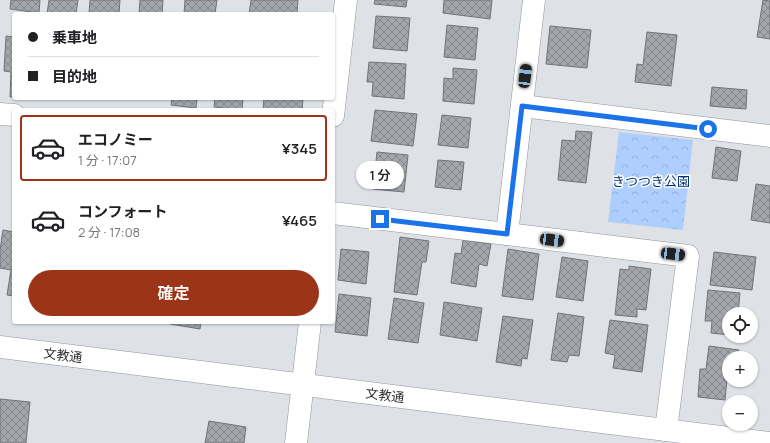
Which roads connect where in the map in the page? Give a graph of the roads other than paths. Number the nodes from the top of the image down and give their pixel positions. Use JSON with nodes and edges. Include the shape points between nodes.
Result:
{"nodes":[{"id":1,"x":346,"y":0,"type":"edge"},
{"id":2,"x":534,"y":0,"type":"edge"},
{"id":3,"x":335,"y":98,"type":"edge"},
{"id":4,"x":522,"y":106,"type":"junction"},
{"id":5,"x":0,"y":114,"type":"edge"},
{"id":6,"x":12,"y":115,"type":"edge"},
{"id":7,"x":770,"y":136,"type":"edge"},
{"id":8,"x":335,"y":214,"type":"edge"},
{"id":9,"x":507,"y":234,"type":"junction"},
{"id":10,"x":310,"y":324,"type":"edge"},
{"id":11,"x":0,"y":347,"type":"edge"},
{"id":12,"x":303,"y":385,"type":"junction"},
{"id":13,"x":666,"y":430,"type":"junction"},
{"id":14,"x":296,"y":443,"type":"edge"},
{"id":15,"x":764,"y":443,"type":"edge"}],
"edges":[{"from":1,"to":3,"type":"street"},
{"from":2,"to":4,"type":"street"},
{"from":4,"to":7,"type":"street"},
{"from":4,"to":9,"type":"street"},
{"from":5,"to":6,"type":"street"},
{"from":8,"to":9,"type":"street"},
{"from":9,"to":13,"type":"street","via":[[688,256]]},
{"from":10,"to":12,"type":"street"},
{"from":11,"to":12,"type":"street","name":"文教通"},
{"from":12,"to":13,"type":"street","name":"文教通"},
{"from":12,"to":14,"type":"street"},
{"from":13,"to":15,"type":"street","name":"文教通"}]}
